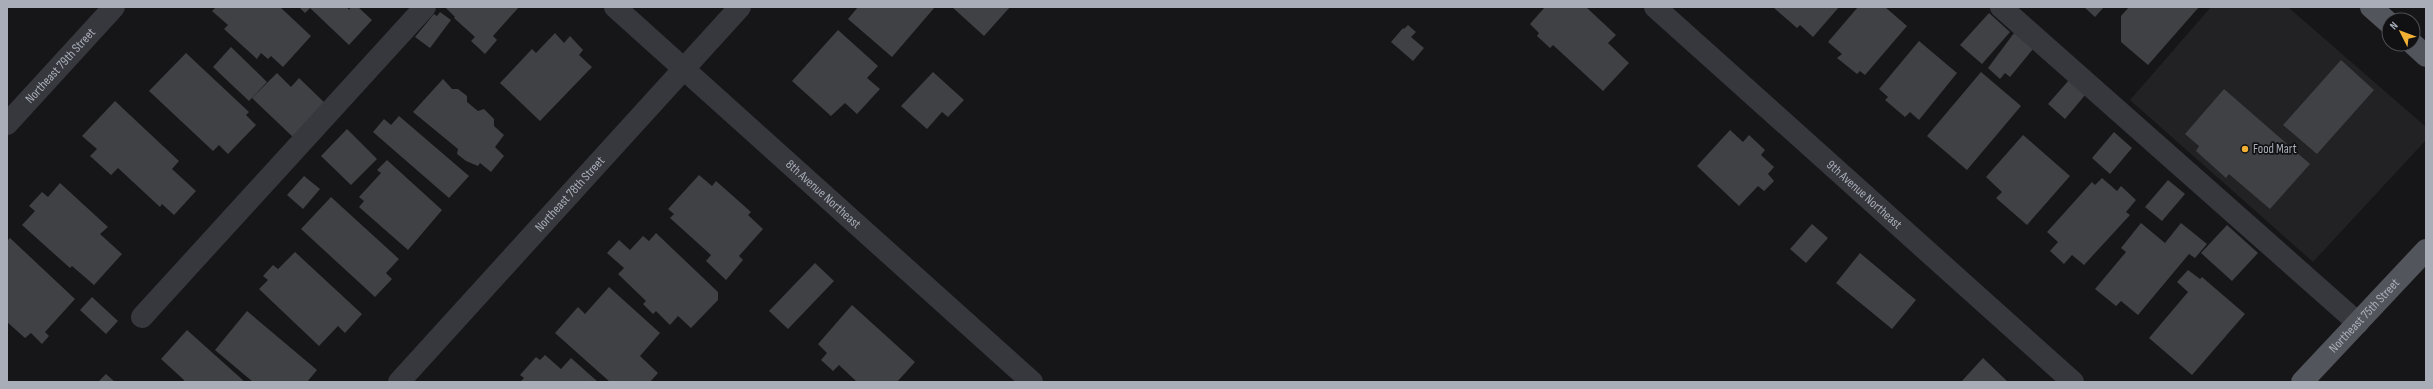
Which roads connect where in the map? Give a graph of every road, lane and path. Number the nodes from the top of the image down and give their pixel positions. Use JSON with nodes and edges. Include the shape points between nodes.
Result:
{"nodes":[{"id":1,"x":114,"y":7,"type":"edge"},
{"id":2,"x":425,"y":7,"type":"edge"},
{"id":3,"x":615,"y":7,"type":"edge"},
{"id":4,"x":740,"y":7,"type":"edge"},
{"id":5,"x":1655,"y":7,"type":"edge"},
{"id":6,"x":2001,"y":7,"type":"edge"},
{"id":7,"x":2371,"y":7,"type":"edge"},
{"id":8,"x":2381,"y":16,"type":"edge"},
{"id":9,"x":685,"y":69,"type":"junction"},
{"id":10,"x":7,"y":124,"type":"edge"},
{"id":11,"x":2426,"y":250,"type":"edge"},
{"id":12,"x":142,"y":317,"type":"dead end"},
{"id":13,"x":2358,"y":323,"type":"junction"},
{"id":14,"x":1020,"y":378,"type":"edge"},
{"id":15,"x":399,"y":382,"type":"edge"},
{"id":16,"x":2073,"y":382,"type":"edge"},
{"id":17,"x":2302,"y":382,"type":"edge"}],
"edges":[{"from":1,"to":10,"type":"street","name":"Northeast 79th Street"},
{"from":2,"to":12,"type":"street"},
{"from":3,"to":9,"type":"street","name":"8th Avenue Northeast"},
{"from":4,"to":9,"type":"street","name":"Northeast 78th Street"},
{"from":5,"to":16,"type":"street","name":"9th Avenue Northeast"},
{"from":6,"to":13,"type":"street"},
{"from":7,"to":8,"type":"main road"},
{"from":9,"to":14,"type":"street","name":"8th Avenue Northeast"},
{"from":9,"to":15,"type":"street","name":"Northeast 78th Street"},
{"from":11,"to":13,"type":"main road","name":"Northeast 75th Street"},
{"from":13,"to":17,"type":"main road","name":"Northeast 75th Street"}]}
